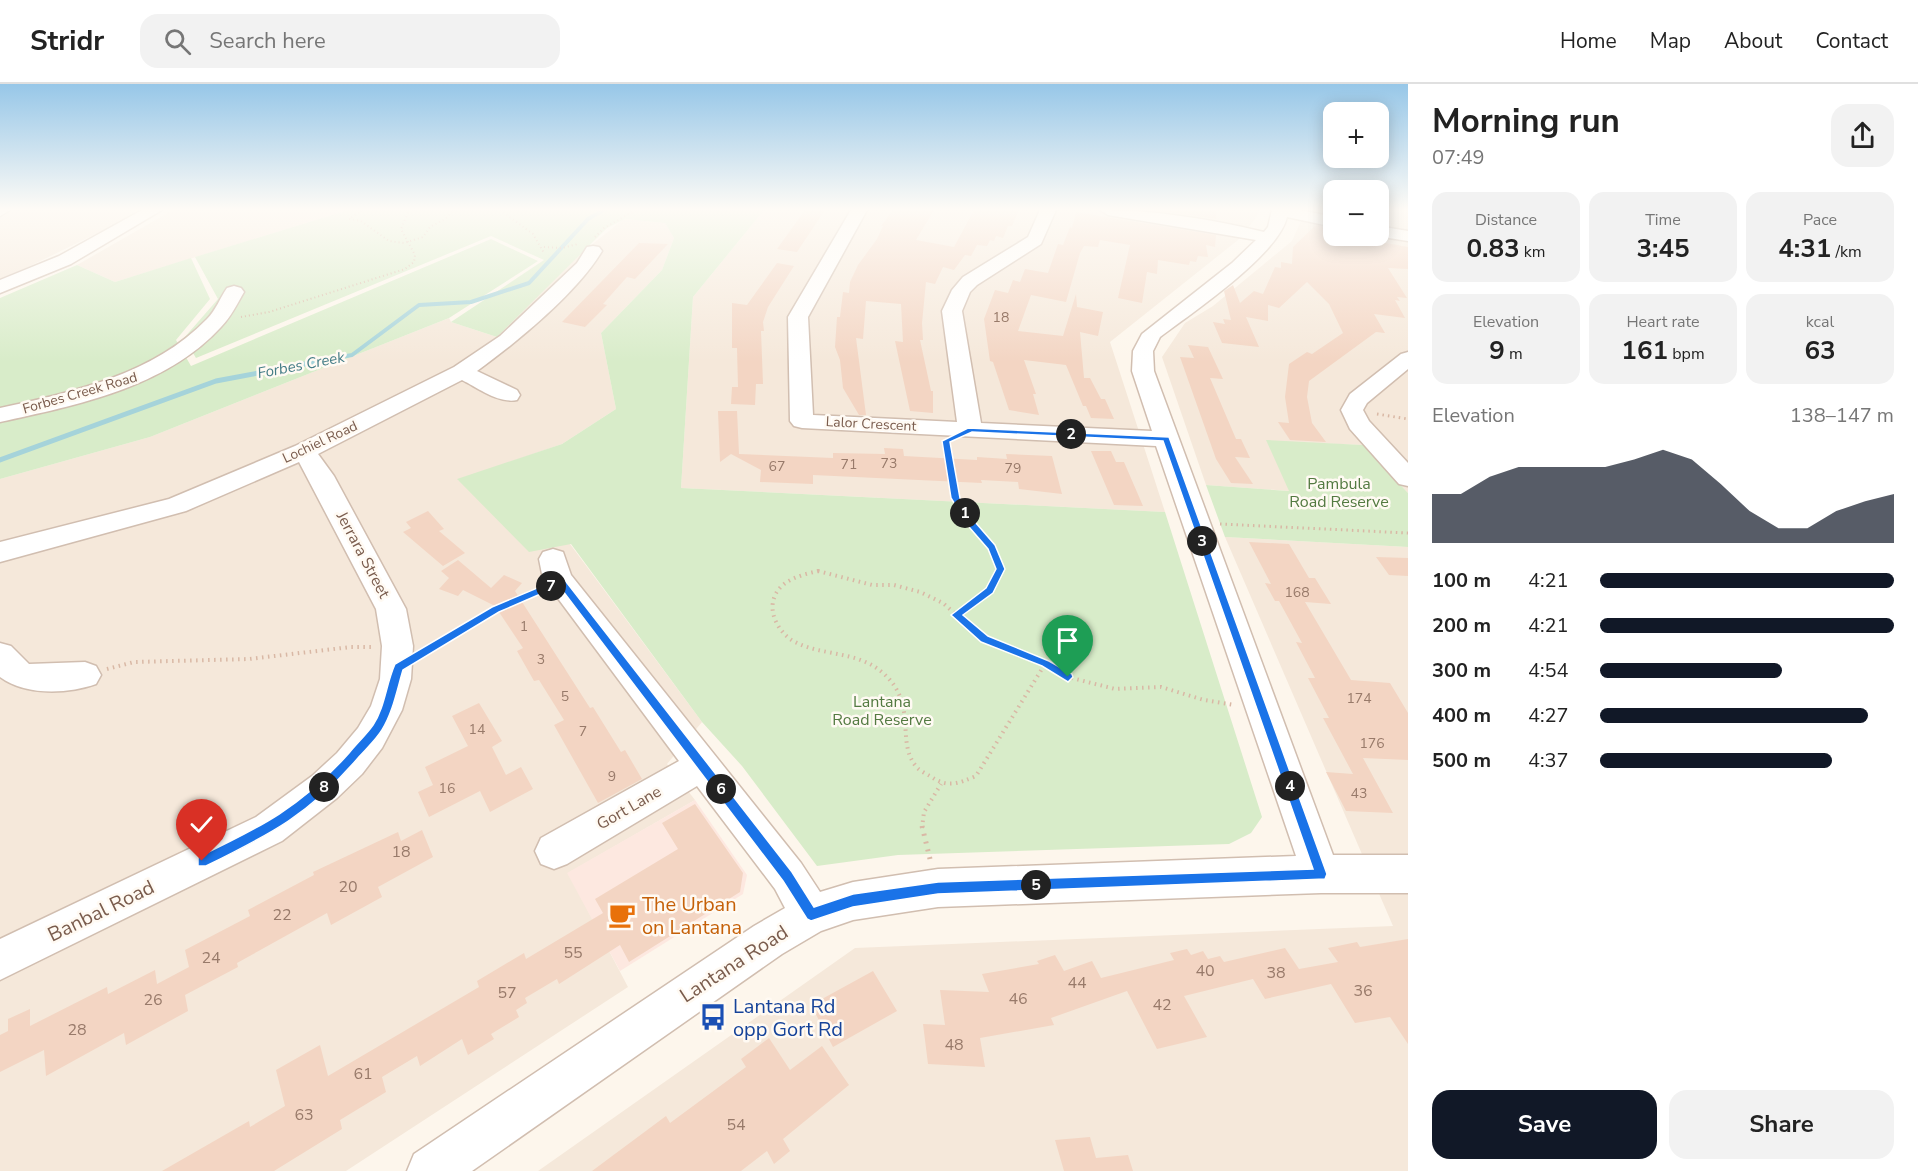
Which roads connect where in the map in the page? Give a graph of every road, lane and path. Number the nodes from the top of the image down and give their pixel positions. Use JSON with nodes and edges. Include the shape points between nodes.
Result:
{"nodes":[{"id":1,"x":64,"y":261,"type":"edge"},
{"id":2,"x":414,"y":261,"type":"edge"},
{"id":3,"x":585,"y":261,"type":"edge"},
{"id":4,"x":828,"y":261,"type":"edge"},
{"id":5,"x":1002,"y":261,"type":"edge"},
{"id":6,"x":1244,"y":261,"type":"edge"},
{"id":7,"x":0,"y":287,"type":"edge"},
{"id":8,"x":234,"y":292,"type":"dead end"},
{"id":9,"x":213,"y":323,"type":"junction"},
{"id":10,"x":1408,"y":358,"type":"edge"},
{"id":11,"x":462,"y":372,"type":"junction"},
{"id":12,"x":509,"y":395,"type":"dead end"},
{"id":13,"x":1353,"y":410,"type":"junction"},
{"id":14,"x":0,"y":415,"type":"edge"},
{"id":15,"x":1408,"y":419,"type":"edge"},
{"id":16,"x":970,"y":429,"type":"junction"},
{"id":17,"x":1166,"y":439,"type":"junction"},
{"id":18,"x":304,"y":451,"type":"junction"},
{"id":19,"x":1408,"y":478,"type":"edge"},
{"id":20,"x":1196,"y":522,"type":"junction"},
{"id":21,"x":1408,"y":533,"type":"edge"},
{"id":22,"x":0,"y":552,"type":"edge"},
{"id":23,"x":557,"y":570,"type":"joint"},
{"id":24,"x":956,"y":615,"type":"junction"},
{"id":25,"x":0,"y":655,"type":"edge"},
{"id":26,"x":1045,"y":663,"type":"junction"},
{"id":27,"x":399,"y":667,"type":"junction"},
{"id":28,"x":85,"y":675,"type":"joint"},
{"id":29,"x":1234,"y":705,"type":"dead end"},
{"id":30,"x":702,"y":765,"type":"junction"},
{"id":31,"x":941,"y":784,"type":"junction"},
{"id":32,"x":554,"y":851,"type":"dead end"},
{"id":33,"x":930,"y":859,"type":"dead end"},
{"id":34,"x":1321,"y":874,"type":"junction"},
{"id":35,"x":1408,"y":874,"type":"edge"},
{"id":36,"x":811,"y":915,"type":"junction"},
{"id":37,"x":0,"y":960,"type":"edge"},
{"id":38,"x":430,"y":1171,"type":"edge"}],
"edges":[{"from":1,"to":7,"type":"street"},
{"from":2,"to":9,"type":"path","via":[[405,269],[269,312]]},
{"from":3,"to":11,"type":"street","name":"Lochiel Road","via":[[507,340]]},
{"from":4,"to":16,"type":"street","name":"Lalor Crescent","via":[[798,317],[802,421]]},
{"from":5,"to":16,"type":"street","via":[[961,290],[952,321]]},
{"from":6,"to":17,"type":"street","via":[[1161,327],[1143,351],[1143,371]]},
{"from":8,"to":9,"type":"street","name":"Forbes Creek Road"},
{"from":9,"to":14,"type":"street","name":"Forbes Creek Road","via":[[144,375]]},
{"from":10,"to":13,"type":"street","via":[[1359,399]]},
{"from":11,"to":12,"type":"street"},
{"from":11,"to":18,"type":"street","name":"Lochiel Road"},
{"from":13,"to":15,"type":"path"},
{"from":13,"to":19,"type":"street","via":[[1362,430]]},
{"from":16,"to":17,"type":"street","name":"Lalor Crescent"},
{"from":16,"to":24,"type":"path","via":[[945,441],[955,498],[992,548],[1000,569],[989,591]]},
{"from":17,"to":20,"type":"street"},
{"from":18,"to":22,"type":"street","name":"Lochiel Road","via":[[177,505]]},
{"from":18,"to":27,"type":"street","name":"Jerrara Street","via":[[391,609],[399,645]]},
{"from":20,"to":21,"type":"path"},
{"from":20,"to":34,"type":"street"},
{"from":23,"to":27,"type":"path"},
{"from":23,"to":30,"type":"street"},
{"from":24,"to":26,"type":"path","via":[[984,639]]},
{"from":24,"to":31,"type":"path","via":[[943,603],[920,592],[818,571],[786,583],[773,600],[772,615],[796,644],[857,658],[882,672],[904,705],[909,752],[915,766]]},
{"from":25,"to":28,"type":"street","via":[[12,670],[21,674]]},
{"from":26,"to":29,"type":"path","via":[[1068,677],[1091,684],[1114,688],[1161,687]]},
{"from":26,"to":31,"type":"path","via":[[976,776],[960,783]]},
{"from":27,"to":28,"type":"path","via":[[385,647],[351,647],[249,659],[134,662]]},
{"from":27,"to":37,"type":"street","name":"Banbal Road","via":[[377,728],[356,755],[308,802],[269,828]]},
{"from":30,"to":32,"type":"street","name":"Gort Lane"},
{"from":30,"to":36,"type":"street","via":[[788,876]]},
{"from":31,"to":33,"type":"path","via":[[921,817]]},
{"from":34,"to":35,"type":"street","name":"Lantana Road"},
{"from":34,"to":36,"type":"street","name":"Lantana Road","via":[[938,888],[853,901]]},
{"from":36,"to":38,"type":"street","name":"Lantana Road","via":[[768,940]]}]}
